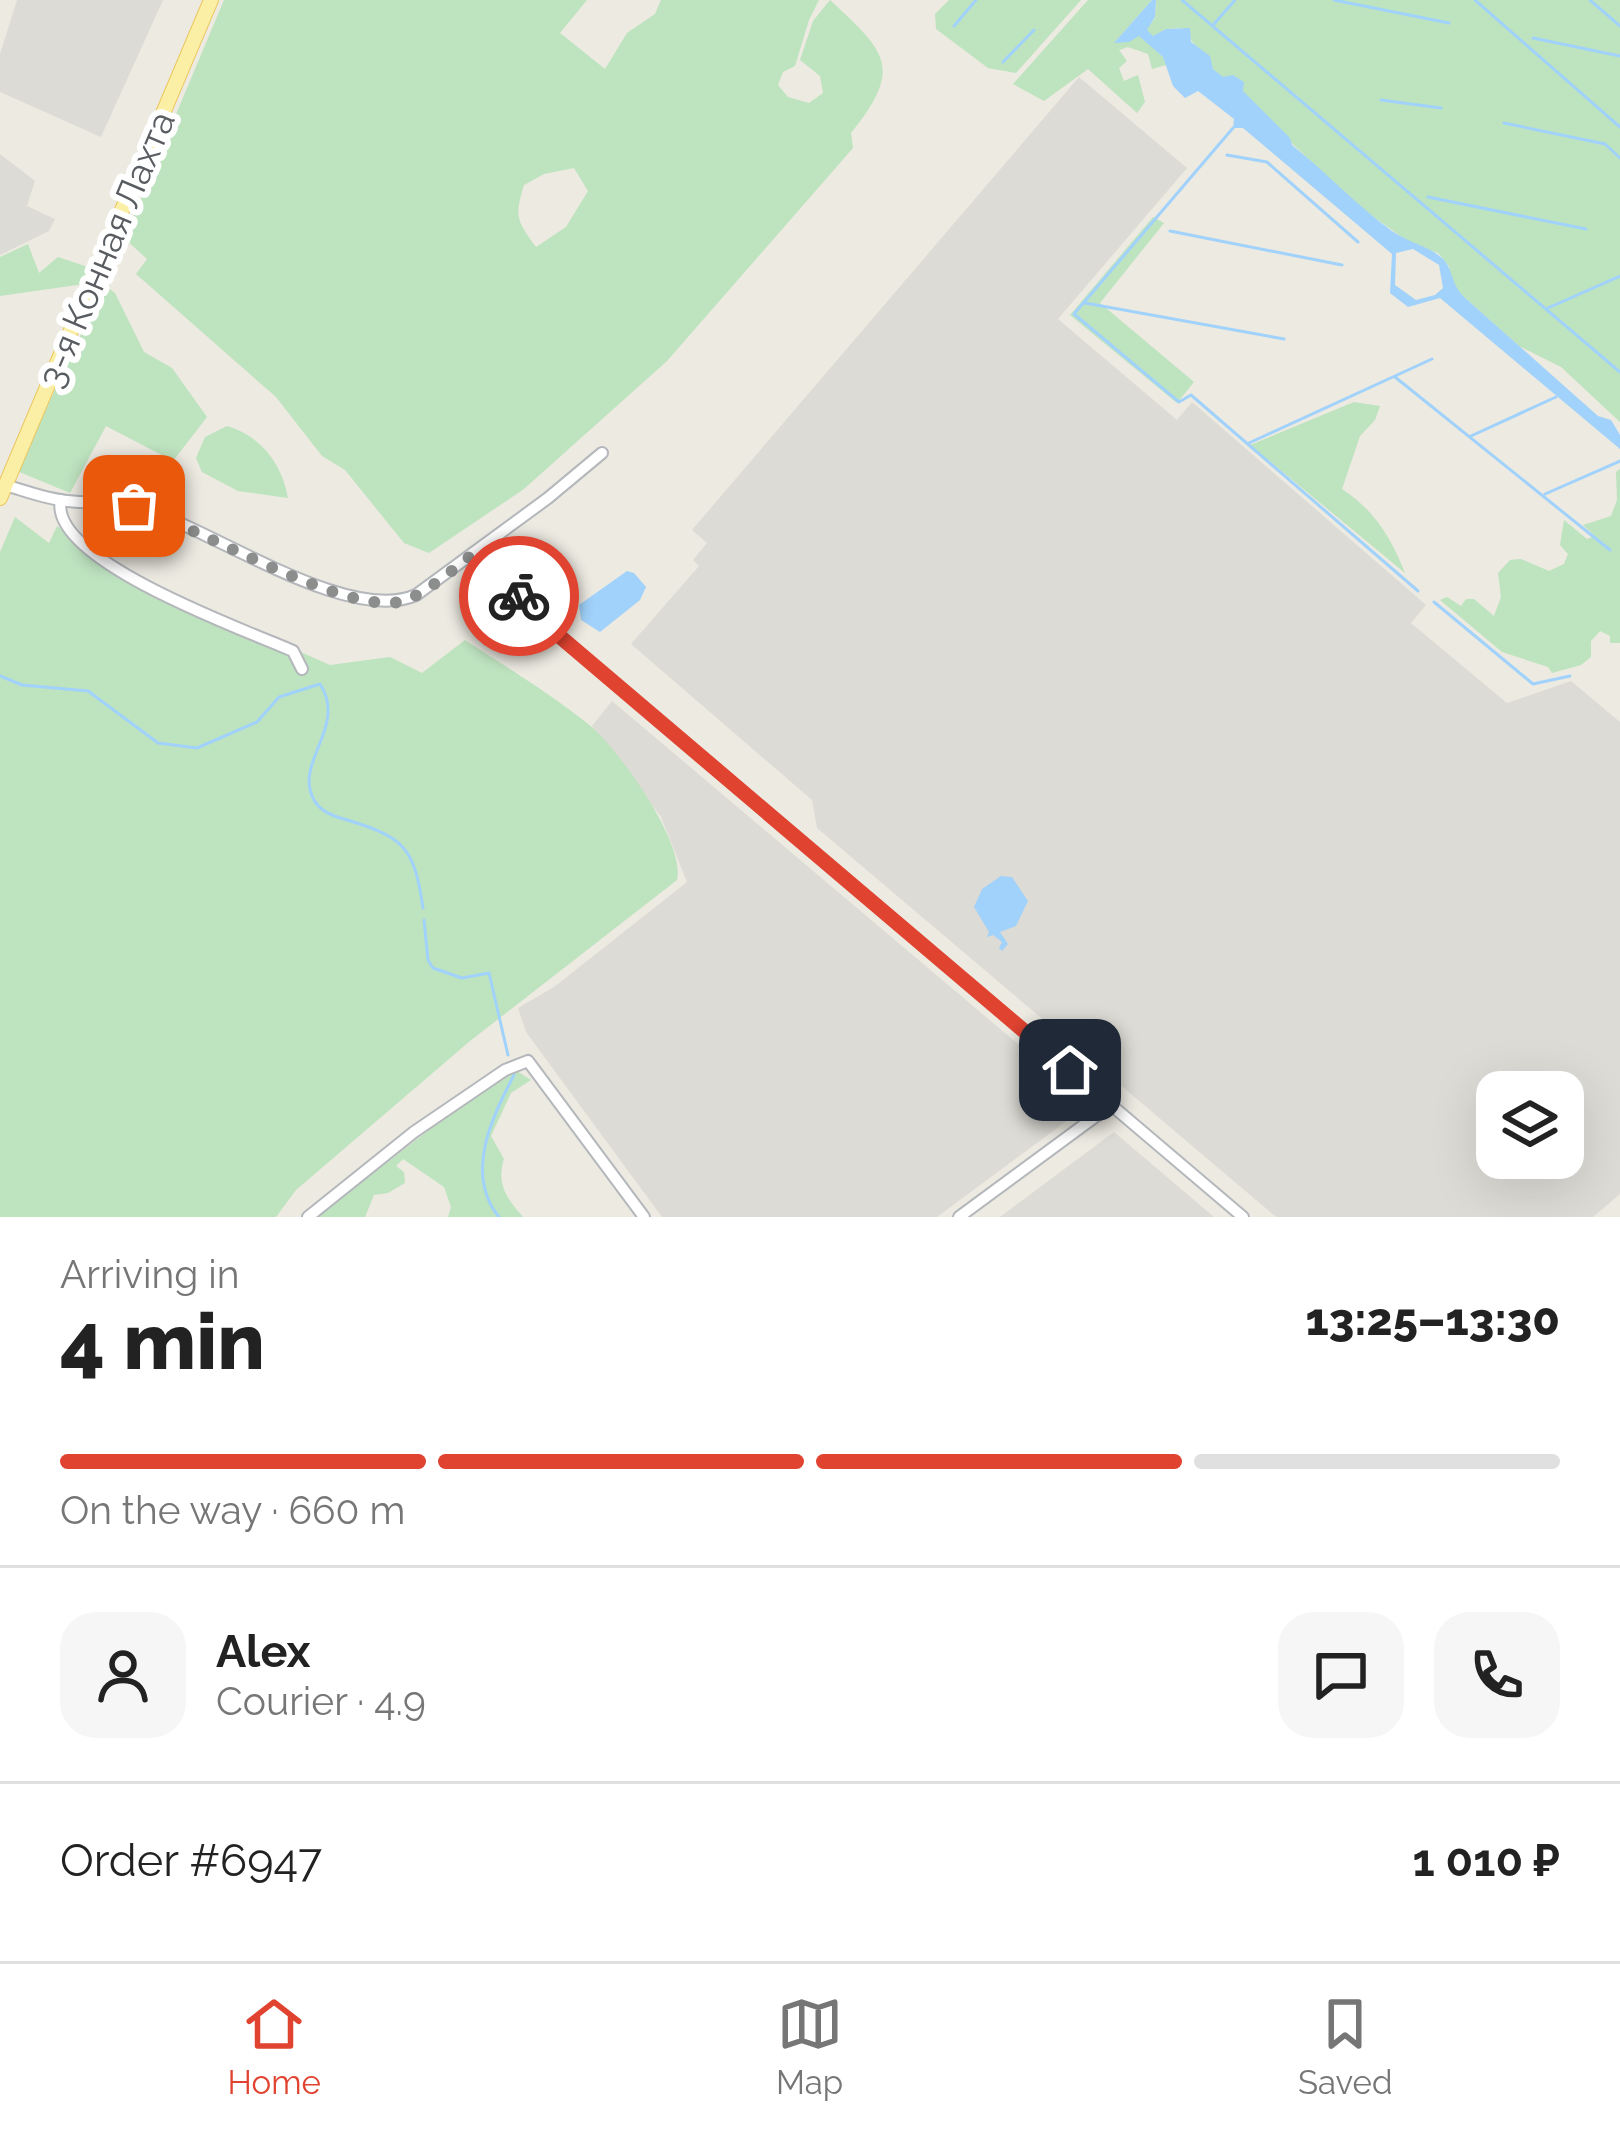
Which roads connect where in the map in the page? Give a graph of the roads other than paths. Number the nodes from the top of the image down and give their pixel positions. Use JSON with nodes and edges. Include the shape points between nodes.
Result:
{"nodes":[{"id":1,"x":212,"y":0,"type":"edge"},
{"id":2,"x":602,"y":453,"type":"dead end"},
{"id":3,"x":3,"y":491,"type":"edge"},
{"id":4,"x":61,"y":500,"type":"junction"},
{"id":5,"x":480,"y":549,"type":"junction"},
{"id":6,"x":302,"y":669,"type":"dead end"},
{"id":7,"x":1111,"y":1105,"type":"junction"},
{"id":8,"x":308,"y":1217,"type":"edge"},
{"id":9,"x":644,"y":1217,"type":"edge"},
{"id":10,"x":959,"y":1217,"type":"edge"},
{"id":11,"x":1243,"y":1217,"type":"edge"}],
"edges":[{"from":1,"to":3,"type":"main road","name":"3-я Конная Лахта"},
{"from":2,"to":5,"type":"street"},
{"from":3,"to":4,"type":"street"},
{"from":4,"to":5,"type":"street","via":[[158,514],[329,590],[377,603],[416,595]]},
{"from":4,"to":6,"type":"street","via":[[62,523],[122,574],[293,651]]},
{"from":5,"to":7,"type":"street","via":[[551,629]]},
{"from":7,"to":10,"type":"street"},
{"from":7,"to":11,"type":"street"},
{"from":8,"to":9,"type":"street","via":[[414,1132],[528,1061]]}]}
